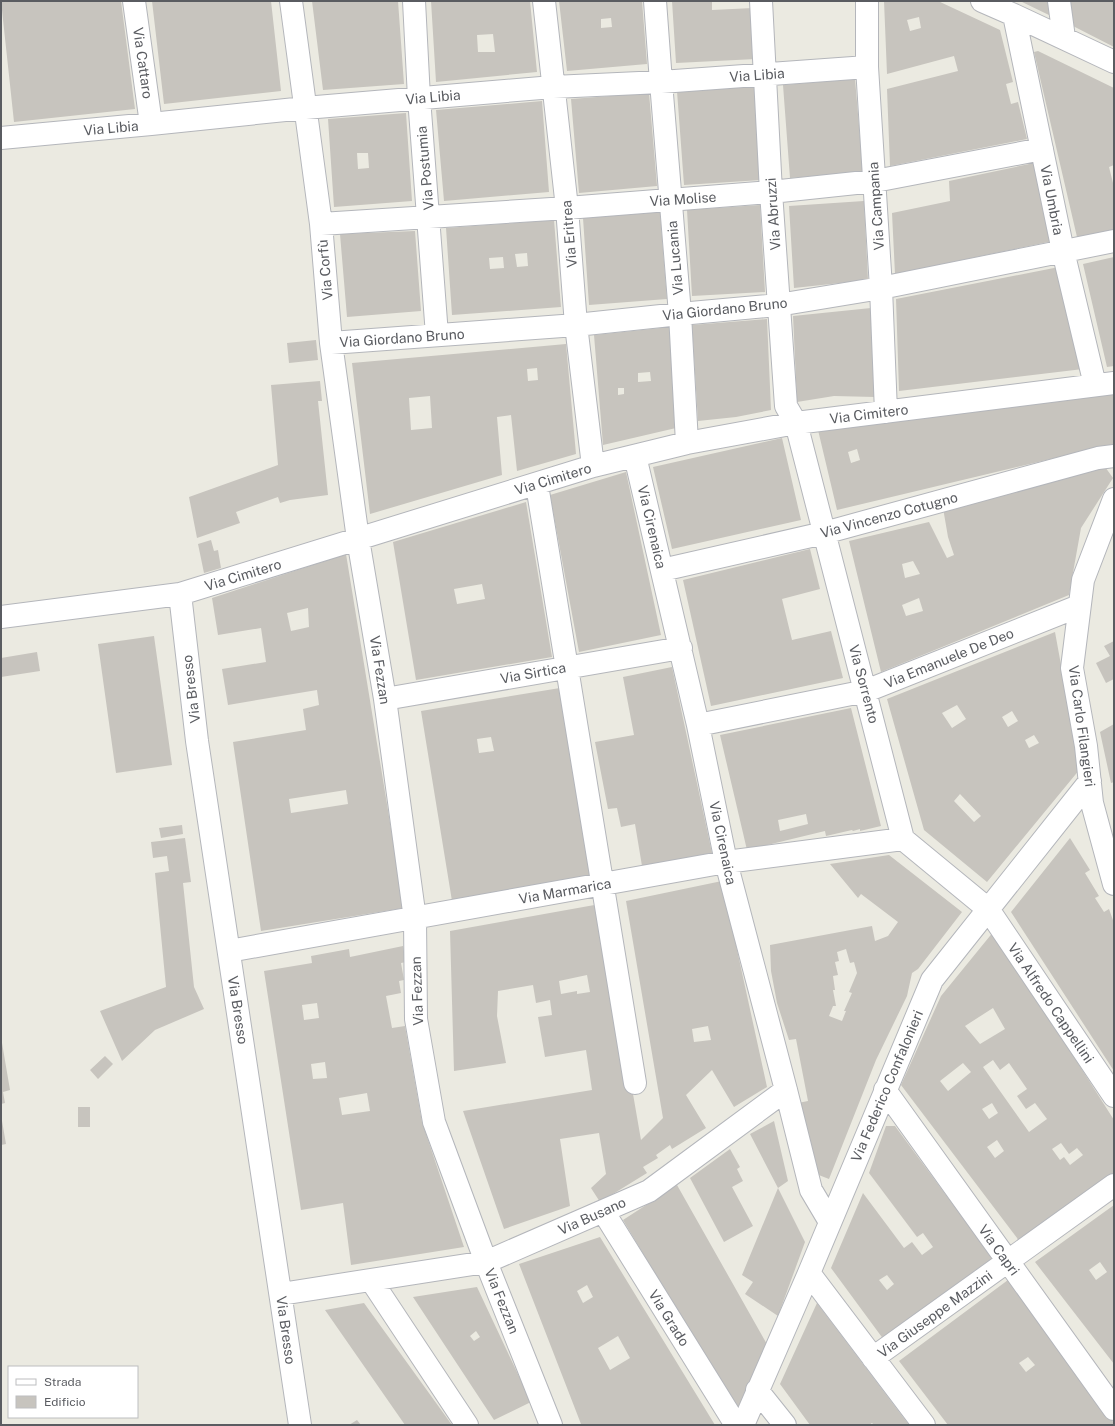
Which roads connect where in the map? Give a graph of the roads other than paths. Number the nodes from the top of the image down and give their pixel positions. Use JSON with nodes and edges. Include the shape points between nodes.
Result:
{"nodes":[{"id":1,"x":134,"y":1,"type":"edge"},
{"id":2,"x":291,"y":1,"type":"edge"},
{"id":3,"x":414,"y":1,"type":"edge"},
{"id":4,"x":544,"y":1,"type":"edge"},
{"id":5,"x":655,"y":1,"type":"edge"},
{"id":6,"x":761,"y":1,"type":"edge"},
{"id":7,"x":867,"y":1,"type":"edge"},
{"id":8,"x":982,"y":1,"type":"edge"},
{"id":9,"x":1059,"y":1,"type":"edge"},
{"id":10,"x":1014,"y":15,"type":"junction"},
{"id":11,"x":1064,"y":38,"type":"junction"},
{"id":12,"x":1114,"y":62,"type":"edge"},
{"id":13,"x":867,"y":67,"type":"junction"},
{"id":14,"x":764,"y":74,"type":"junction"},
{"id":15,"x":660,"y":82,"type":"junction"},
{"id":16,"x":553,"y":87,"type":"junction"},
{"id":17,"x":419,"y":98,"type":"junction"},
{"id":18,"x":305,"y":108,"type":"junction"},
{"id":19,"x":151,"y":124,"type":"junction"},
{"id":20,"x":1,"y":138,"type":"edge"},
{"id":21,"x":1042,"y":149,"type":"junction"},
{"id":22,"x":875,"y":181,"type":"junction"},
{"id":23,"x":771,"y":192,"type":"junction"},
{"id":24,"x":670,"y":200,"type":"junction"},
{"id":25,"x":567,"y":208,"type":"junction"},
{"id":26,"x":429,"y":217,"type":"junction"},
{"id":27,"x":321,"y":224,"type":"junction"},
{"id":28,"x":1114,"y":241,"type":"edge"},
{"id":29,"x":1063,"y":251,"type":"junction"},
{"id":30,"x":881,"y":288,"type":"junction"},
{"id":31,"x":778,"y":305,"type":"junction"},
{"id":32,"x":680,"y":314,"type":"junction"},
{"id":33,"x":576,"y":325,"type":"junction"},
{"id":34,"x":437,"y":335,"type":"junction"},
{"id":35,"x":331,"y":343,"type":"junction"},
{"id":36,"x":1104,"y":384,"type":"edge"},
{"id":37,"x":886,"y":412,"type":"junction"},
{"id":38,"x":796,"y":423,"type":"junction"},
{"id":39,"x":687,"y":443,"type":"junction"},
{"id":40,"x":635,"y":456,"type":"junction"},
{"id":41,"x":1114,"y":456,"type":"edge"},
{"id":42,"x":593,"y":466,"type":"junction"},
{"id":43,"x":537,"y":485,"type":"junction"},
{"id":44,"x":1114,"y":500,"type":"edge"},
{"id":45,"x":824,"y":533,"type":"junction"},
{"id":46,"x":358,"y":539,"type":"junction"},
{"id":47,"x":662,"y":570,"type":"junction"},
{"id":48,"x":180,"y":594,"type":"junction"},
{"id":49,"x":1079,"y":606,"type":"junction"},
{"id":50,"x":1,"y":617,"type":"edge"},
{"id":51,"x":681,"y":648,"type":"junction"},
{"id":52,"x":568,"y":667,"type":"junction"},
{"id":53,"x":866,"y":691,"type":"junction"},
{"id":54,"x":385,"y":699,"type":"junction"},
{"id":55,"x":698,"y":725,"type":"junction"},
{"id":56,"x":1090,"y":781,"type":"junction"},
{"id":57,"x":903,"y":839,"type":"junction"},
{"id":58,"x":726,"y":862,"type":"junction"},
{"id":59,"x":1114,"y":884,"type":"edge"},
{"id":60,"x":603,"y":885,"type":"junction"},
{"id":61,"x":988,"y":909,"type":"junction"},
{"id":62,"x":415,"y":919,"type":"junction"},
{"id":63,"x":229,"y":951,"type":"junction"},
{"id":64,"x":635,"y":1083,"type":"dead end"},
{"id":65,"x":786,"y":1090,"type":"junction"},
{"id":66,"x":885,"y":1090,"type":"junction"},
{"id":67,"x":1114,"y":1096,"type":"edge"},
{"id":68,"x":1114,"y":1185,"type":"edge"},
{"id":69,"x":603,"y":1211,"type":"junction"},
{"id":70,"x":830,"y":1222,"type":"junction"},
{"id":71,"x":486,"y":1262,"type":"junction"},
{"id":72,"x":1008,"y":1262,"type":"junction"},
{"id":73,"x":809,"y":1274,"type":"junction"},
{"id":74,"x":370,"y":1280,"type":"junction"},
{"id":75,"x":281,"y":1294,"type":"junction"},
{"id":76,"x":873,"y":1358,"type":"junction"},
{"id":77,"x":757,"y":1390,"type":"junction"},
{"id":78,"x":1114,"y":1409,"type":"edge"},
{"id":79,"x":300,"y":1425,"type":"edge"},
{"id":80,"x":467,"y":1425,"type":"edge"},
{"id":81,"x":551,"y":1425,"type":"edge"},
{"id":82,"x":736,"y":1425,"type":"edge"},
{"id":83,"x":742,"y":1425,"type":"edge"},
{"id":84,"x":785,"y":1425,"type":"edge"},
{"id":85,"x":924,"y":1425,"type":"edge"}],
"edges":[{"from":1,"to":19,"type":"street","name":"Via Cattaro"},
{"from":2,"to":18,"type":"street","name":"Via Corfù"},
{"from":3,"to":17,"type":"street","name":"Via Postumia"},
{"from":4,"to":16,"type":"street","name":"Via Eritrea"},
{"from":5,"to":15,"type":"street","name":"Via Lucania"},
{"from":6,"to":14,"type":"street","name":"Via Abruzzi"},
{"from":7,"to":13,"type":"street","name":"Via Campania"},
{"from":8,"to":10,"type":"street"},
{"from":9,"to":11,"type":"street"},
{"from":10,"to":11,"type":"street"},
{"from":10,"to":21,"type":"street","name":"Via Umbria"},
{"from":11,"to":12,"type":"street"},
{"from":13,"to":14,"type":"street","name":"Via Libia"},
{"from":13,"to":22,"type":"street","name":"Via Campania"},
{"from":14,"to":15,"type":"street","name":"Via Libia"},
{"from":14,"to":23,"type":"street","name":"Via Abruzzi"},
{"from":15,"to":16,"type":"street","name":"Via Libia"},
{"from":15,"to":24,"type":"street","name":"Via Lucania"},
{"from":16,"to":17,"type":"street","name":"Via Libia"},
{"from":16,"to":25,"type":"street","name":"Via Eritrea"},
{"from":17,"to":18,"type":"street","name":"Via Libia"},
{"from":17,"to":26,"type":"street","name":"Via Postumia"},
{"from":18,"to":19,"type":"street","name":"Via Libia"},
{"from":18,"to":27,"type":"street","name":"Via Corfù"},
{"from":19,"to":20,"type":"street","name":"Via Libia"},
{"from":21,"to":22,"type":"street","name":"Via Molise"},
{"from":21,"to":29,"type":"street","name":"Via Umbria"},
{"from":22,"to":23,"type":"street","name":"Via Molise"},
{"from":22,"to":30,"type":"street","name":"Via Campania"},
{"from":23,"to":24,"type":"street","name":"Via Molise"},
{"from":23,"to":31,"type":"street","name":"Via Abruzzi"},
{"from":24,"to":25,"type":"street","name":"Via Molise"},
{"from":24,"to":32,"type":"street","name":"Via Lucania"},
{"from":25,"to":26,"type":"street","name":"Via Molise"},
{"from":25,"to":33,"type":"street","name":"Via Eritrea"},
{"from":26,"to":27,"type":"street","name":"Via Molise"},
{"from":26,"to":34,"type":"street","name":"Via Postumia"},
{"from":27,"to":35,"type":"street","name":"Via Corfù"},
{"from":28,"to":29,"type":"street","name":"Via Giordano Bruno"},
{"from":29,"to":30,"type":"street","name":"Via Giordano Bruno"},
{"from":29,"to":36,"type":"street","name":"Via Umbria"},
{"from":30,"to":31,"type":"street","name":"Via Giordano Bruno"},
{"from":30,"to":37,"type":"street","name":"Via Campania"},
{"from":31,"to":32,"type":"street","name":"Via Giordano Bruno"},
{"from":31,"to":38,"type":"street","name":"Via Abruzzi","via":[[786,406]]},
{"from":32,"to":33,"type":"street","name":"Via Giordano Bruno"},
{"from":32,"to":39,"type":"street","name":"Via Lucania"},
{"from":33,"to":34,"type":"street","name":"Via Giordano Bruno"},
{"from":33,"to":42,"type":"street","name":"Via Eritrea"},
{"from":34,"to":35,"type":"street","name":"Via Giordano Bruno"},
{"from":35,"to":46,"type":"street","name":"Via Corfù"},
{"from":36,"to":37,"type":"street","name":"Via Cimitero"},
{"from":37,"to":38,"type":"street","name":"Via Cimitero"},
{"from":38,"to":39,"type":"street","name":"Via Cimitero"},
{"from":38,"to":45,"type":"street","name":"Via Sorrento"},
{"from":39,"to":40,"type":"street","name":"Via Cimitero"},
{"from":40,"to":42,"type":"street","name":"Via Cimitero"},
{"from":40,"to":47,"type":"street","name":"Via Cirenaica"},
{"from":41,"to":45,"type":"street","name":"Via Vincenzo Cotugno","via":[[1098,458]]},
{"from":42,"to":43,"type":"street","name":"Via Cimitero"},
{"from":43,"to":46,"type":"street","name":"Via Cimitero"},
{"from":43,"to":52,"type":"street"},
{"from":44,"to":49,"type":"street","name":"Via Carlo Filangieri","via":[[1083,580]]},
{"from":45,"to":47,"type":"street","name":"Via Vincenzo Cotugno"},
{"from":45,"to":53,"type":"street","name":"Via Sorrento"},
{"from":46,"to":48,"type":"street","name":"Via Cimitero"},
{"from":46,"to":54,"type":"street","name":"Via Fezzan"},
{"from":47,"to":51,"type":"street","name":"Via Cirenaica"},
{"from":48,"to":50,"type":"street","name":"Via Cimitero"},
{"from":48,"to":63,"type":"street","name":"Via Bresso","via":[[197,741]]},
{"from":49,"to":53,"type":"street","name":"Via Emanuele De Deo"},
{"from":49,"to":56,"type":"street","name":"Via Carlo Filangieri","via":[[1072,668]]},
{"from":51,"to":52,"type":"street","name":"Via Sirtica"},
{"from":51,"to":55,"type":"street","name":"Via Cirenaica"},
{"from":52,"to":54,"type":"street","name":"Via Sirtica"},
{"from":52,"to":60,"type":"street"},
{"from":53,"to":55,"type":"street","name":"Via Emanuele De Deo"},
{"from":53,"to":57,"type":"street","name":"Via Sorrento"},
{"from":54,"to":62,"type":"street","name":"Via Fezzan"},
{"from":55,"to":58,"type":"street","name":"Via Cirenaica"},
{"from":56,"to":59,"type":"street","name":"Via Carlo Filangieri","via":[[1092,803]]},
{"from":56,"to":61,"type":"street","name":"Via Federico Confalonieri"},
{"from":57,"to":58,"type":"street","name":"Via Marmarica"},
{"from":57,"to":61,"type":"street"},
{"from":58,"to":60,"type":"street","name":"Via Marmarica"},
{"from":58,"to":65,"type":"street","name":"Via Cirenaica"},
{"from":60,"to":62,"type":"street","name":"Via Marmarica"},
{"from":60,"to":64,"type":"street"},
{"from":61,"to":66,"type":"street","name":"Via Federico Confalonieri","via":[[932,980]]},
{"from":61,"to":67,"type":"street","name":"Via Alfredo Cappellini"},
{"from":62,"to":63,"type":"street","name":"Via Marmarica"},
{"from":62,"to":71,"type":"street","name":"Via Fezzan","via":[[416,1019],[434,1122]]},
{"from":63,"to":75,"type":"street","name":"Via Bresso"},
{"from":65,"to":69,"type":"street","name":"Via Busano","via":[[649,1191]]},
{"from":65,"to":70,"type":"street","name":"Via Cirenaica","via":[[811,1190]]},
{"from":66,"to":70,"type":"street","name":"Via Federico Confalonieri"},
{"from":66,"to":72,"type":"street","name":"Via Capri"},
{"from":68,"to":72,"type":"street","name":"Via Giuseppe Mazzini"},
{"from":69,"to":71,"type":"street","name":"Via Busano"},
{"from":69,"to":82,"type":"street","name":"Via Grado"},
{"from":70,"to":73,"type":"street","name":"Via Federico Confalonieri"},
{"from":71,"to":74,"type":"street","name":"Via Busano"},
{"from":71,"to":81,"type":"street","name":"Via Fezzan"},
{"from":72,"to":76,"type":"street","name":"Via Giuseppe Mazzini"},
{"from":72,"to":78,"type":"street","name":"Via Capri"},
{"from":73,"to":76,"type":"street"},
{"from":73,"to":77,"type":"street","name":"Via Federico Confalonieri"},
{"from":74,"to":75,"type":"street","name":"Via Busano"},
{"from":74,"to":80,"type":"street"},
{"from":75,"to":79,"type":"street","name":"Via Bresso"},
{"from":76,"to":85,"type":"street"},
{"from":77,"to":83,"type":"street","name":"Via Federico Confalonieri"},
{"from":77,"to":84,"type":"street"}]}
